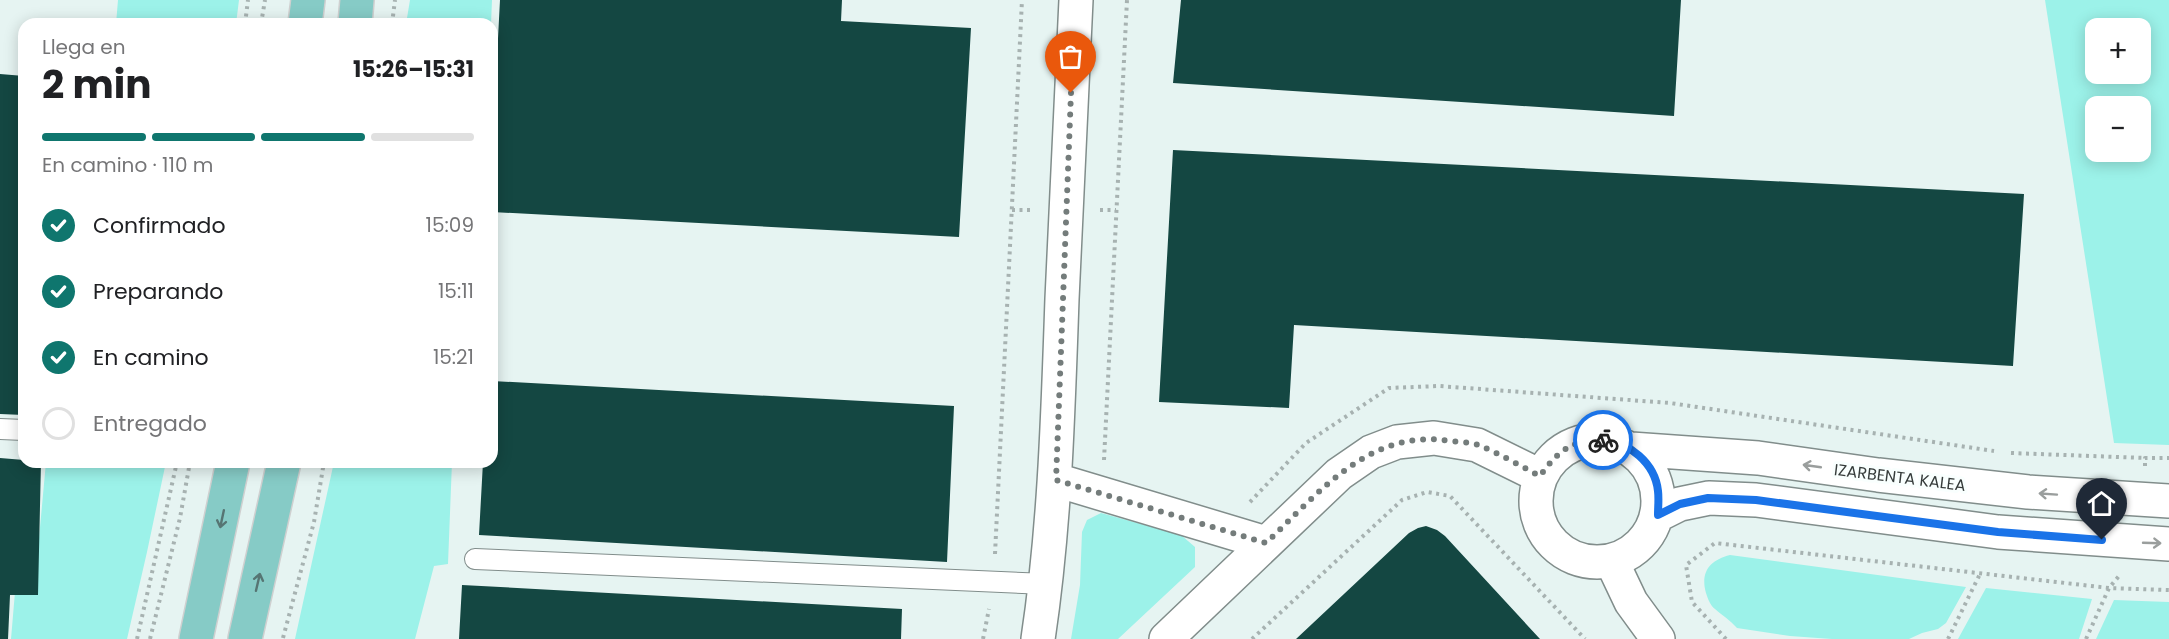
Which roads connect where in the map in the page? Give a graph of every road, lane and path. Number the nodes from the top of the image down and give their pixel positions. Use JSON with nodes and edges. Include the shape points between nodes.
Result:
{"nodes":[{"id":1,"x":248,"y":0,"type":"edge"},
{"id":2,"x":265,"y":0,"type":"edge"},
{"id":3,"x":308,"y":0,"type":"edge"},
{"id":4,"x":357,"y":0,"type":"edge"},
{"id":5,"x":395,"y":0,"type":"edge"},
{"id":6,"x":1022,"y":0,"type":"edge"},
{"id":7,"x":1076,"y":0,"type":"edge"},
{"id":8,"x":1127,"y":0,"type":"edge"},
{"id":9,"x":245,"y":18,"type":"edge"},
{"id":10,"x":262,"y":18,"type":"edge"},
{"id":11,"x":306,"y":18,"type":"edge"},
{"id":12,"x":355,"y":18,"type":"edge"},
{"id":13,"x":393,"y":18,"type":"edge"},
{"id":14,"x":0,"y":429,"type":"edge"},
{"id":15,"x":18,"y":430,"type":"edge"},
{"id":16,"x":1631,"y":449,"type":"junction"},
{"id":17,"x":2145,"y":458,"type":"dead end"},
{"id":18,"x":176,"y":468,"type":"edge"},
{"id":19,"x":189,"y":468,"type":"edge"},
{"id":20,"x":232,"y":468,"type":"edge"},
{"id":21,"x":283,"y":468,"type":"edge"},
{"id":22,"x":323,"y":468,"type":"edge"},
{"id":23,"x":1104,"y":470,"type":"dead end"},
{"id":24,"x":1540,"y":476,"type":"junction"},
{"id":25,"x":1056,"y":480,"type":"junction"},
{"id":26,"x":2169,"y":501,"type":"edge"},
{"id":27,"x":1242,"y":503,"type":"dead end"},
{"id":28,"x":1658,"y":515,"type":"junction"},
{"id":29,"x":1266,"y":543,"type":"junction"},
{"id":30,"x":2156,"y":543,"type":"edge"},
{"id":31,"x":475,"y":559,"type":"dead end"},
{"id":32,"x":1612,"y":562,"type":"junction"},
{"id":33,"x":1980,"y":574,"type":"junction"},
{"id":34,"x":994,"y":583,"type":"junction"},
{"id":35,"x":1047,"y":584,"type":"junction"},
{"id":36,"x":2109,"y":588,"type":"junction"},
{"id":37,"x":2169,"y":590,"type":"edge"},
{"id":38,"x":137,"y":639,"type":"edge"},
{"id":39,"x":150,"y":639,"type":"edge"},
{"id":40,"x":196,"y":639,"type":"edge"},
{"id":41,"x":245,"y":639,"type":"edge"},
{"id":42,"x":283,"y":639,"type":"edge"},
{"id":43,"x":983,"y":639,"type":"edge"},
{"id":44,"x":1038,"y":639,"type":"edge"},
{"id":45,"x":1166,"y":639,"type":"edge"},
{"id":46,"x":1252,"y":639,"type":"edge"},
{"id":47,"x":1585,"y":639,"type":"edge"},
{"id":48,"x":1658,"y":639,"type":"edge"},
{"id":49,"x":1726,"y":639,"type":"edge"},
{"id":50,"x":1948,"y":639,"type":"edge"},
{"id":51,"x":2086,"y":639,"type":"edge"}],
"edges":[{"from":1,"to":9,"type":"path"},
{"from":2,"to":10,"type":"path"},
{"from":3,"to":11,"type":"main road"},
{"from":4,"to":12,"type":"main road"},
{"from":5,"to":13,"type":"path"},
{"from":6,"to":34,"type":"path"},
{"from":7,"to":25,"type":"main road"},
{"from":8,"to":23,"type":"path"},
{"from":14,"to":15,"type":"lane"},
{"from":16,"to":24,"type":"main road","via":[[1611,441],[1580,442],[1552,458]]},
{"from":26,"to":16,"type":"main road","name":"IZARBENTA KALEA","one_way":true,"via":[[2028,492],[1758,458]]},
{"from":16,"to":28,"type":"main road","via":[[1653,474],[1658,489]]},
{"from":17,"to":27,"type":"path","via":[[2006,452],[1670,403],[1439,386],[1389,388],[1306,443],[1252,502]]},
{"from":18,"to":38,"type":"path"},
{"from":19,"to":39,"type":"path"},
{"from":20,"to":40,"type":"main road","one_way":true},
{"from":41,"to":21,"type":"main road","one_way":true},
{"from":22,"to":42,"type":"path","via":[[314,522]]},
{"from":24,"to":29,"type":"main road","via":[[1478,445],[1434,438],[1396,442],[1371,452],[1339,474]]},
{"from":24,"to":32,"type":"main road","via":[[1535,503],[1542,529],[1559,550],[1584,562]]},
{"from":25,"to":29,"type":"main road"},
{"from":25,"to":35,"type":"main road"},
{"from":28,"to":30,"type":"main road","one_way":true,"via":[[1680,504],[1708,498],[1756,500],[1998,532]]},
{"from":28,"to":32,"type":"main road","via":[[1649,536],[1633,552]]},
{"from":29,"to":45,"type":"main road"},
{"from":30,"to":36,"type":"path"},
{"from":31,"to":34,"type":"lane"},
{"from":32,"to":48,"type":"main road","via":[[1631,602]]},
{"from":33,"to":36,"type":"path"},
{"from":33,"to":49,"type":"path","via":[[1715,543],[1686,565],[1692,602]]},
{"from":33,"to":50,"type":"path"},
{"from":34,"to":35,"type":"lane"},
{"from":34,"to":43,"type":"path"},
{"from":35,"to":44,"type":"main road"},
{"from":36,"to":37,"type":"path"},
{"from":36,"to":51,"type":"path"},
{"from":46,"to":47,"type":"path","via":[[1402,500],[1427,492],[1450,496]]}]}
